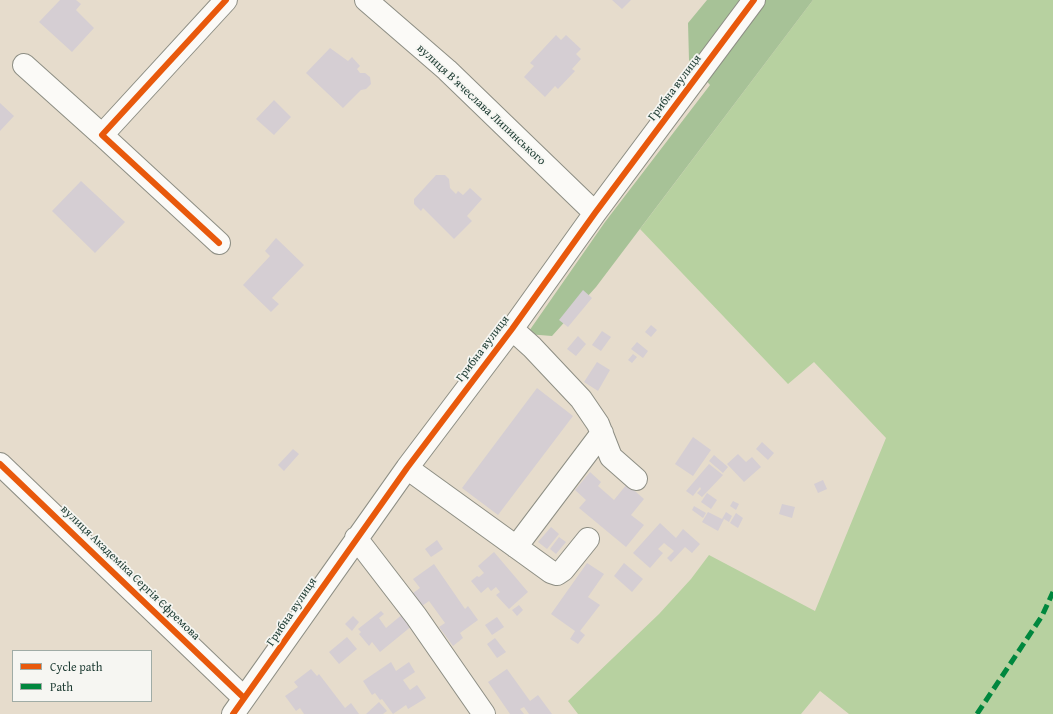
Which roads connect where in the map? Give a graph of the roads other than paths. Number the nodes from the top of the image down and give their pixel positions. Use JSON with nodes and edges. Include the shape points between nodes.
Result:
{"nodes":[{"id":1,"x":226,"y":0,"type":"edge"},
{"id":2,"x":366,"y":0,"type":"edge"},
{"id":3,"x":754,"y":0,"type":"edge"},
{"id":4,"x":24,"y":65,"type":"dead end"},
{"id":5,"x":102,"y":135,"type":"junction"},
{"id":6,"x":595,"y":213,"type":"junction"},
{"id":7,"x":219,"y":244,"type":"dead end"},
{"id":8,"x":512,"y":329,"type":"junction"},
{"id":9,"x":602,"y":433,"type":"junction"},
{"id":10,"x":0,"y":464,"type":"edge"},
{"id":11,"x":407,"y":468,"type":"junction"},
{"id":12,"x":636,"y":479,"type":"dead end"},
{"id":13,"x":356,"y":538,"type":"junction"},
{"id":14,"x":588,"y":539,"type":"dead end"},
{"id":15,"x":516,"y":547,"type":"junction"},
{"id":16,"x":236,"y":709,"type":"edge"},
{"id":17,"x":484,"y":714,"type":"edge"}],
"edges":[{"from":1,"to":5,"type":"street"},
{"from":2,"to":6,"type":"street","name":"вулиця Вʼячеслава Липинського","via":[[447,70]]},
{"from":3,"to":6,"type":"street","name":"Грибна вулиця"},
{"from":4,"to":5,"type":"street"},
{"from":5,"to":7,"type":"street"},
{"from":6,"to":8,"type":"street","name":"Грибна вулиця"},
{"from":8,"to":9,"type":"street","via":[[581,399],[592,413]]},
{"from":8,"to":11,"type":"street","name":"Грибна вулиця"},
{"from":9,"to":12,"type":"street","via":[[611,457]]},
{"from":9,"to":15,"type":"street"},
{"from":10,"to":16,"type":"street","name":"вулиця Академіка Сергія Єфремова"},
{"from":11,"to":13,"type":"street","name":"Грибна вулиця"},
{"from":11,"to":15,"type":"street"},
{"from":13,"to":16,"type":"street","name":"Грибна вулиця"},
{"from":13,"to":17,"type":"street","via":[[416,616]]},
{"from":14,"to":15,"type":"street","via":[[557,574]]}]}
